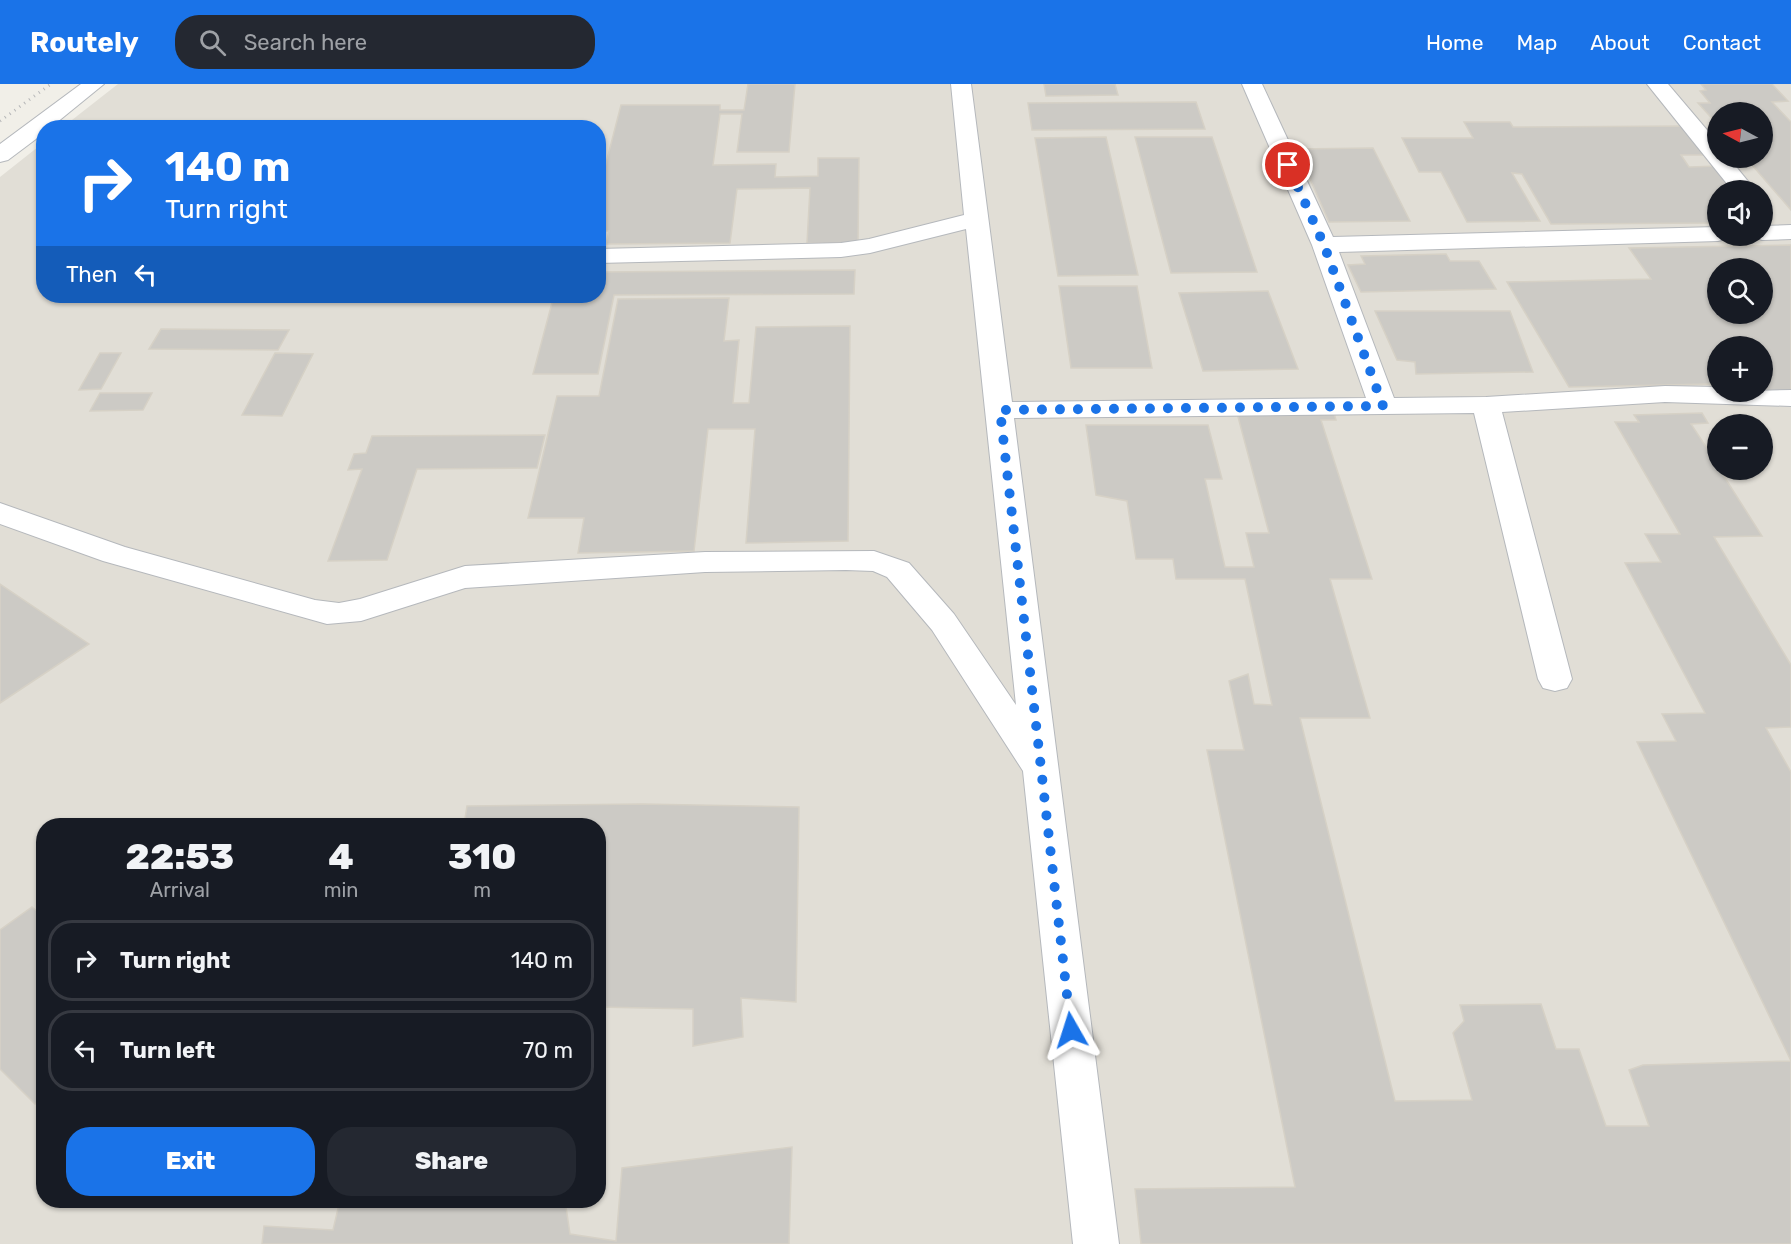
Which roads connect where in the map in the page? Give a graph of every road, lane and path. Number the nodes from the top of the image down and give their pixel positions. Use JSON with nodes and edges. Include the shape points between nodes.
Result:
{"nodes":[{"id":1,"x":94,"y":84,"type":"edge"},
{"id":2,"x":961,"y":84,"type":"edge"},
{"id":3,"x":1252,"y":84,"type":"edge"},
{"id":4,"x":1657,"y":84,"type":"edge"},
{"id":5,"x":46,"y":120,"type":"edge"},
{"id":6,"x":36,"y":128,"type":"edge"},
{"id":7,"x":0,"y":155,"type":"edge"},
{"id":8,"x":1736,"y":180,"type":"edge"},
{"id":9,"x":975,"y":219,"type":"junction"},
{"id":10,"x":1707,"y":234,"type":"edge"},
{"id":11,"x":1324,"y":245,"type":"junction"},
{"id":12,"x":606,"y":256,"type":"edge"},
{"id":13,"x":1791,"y":398,"type":"edge"},
{"id":14,"x":1486,"y":405,"type":"junction"},
{"id":15,"x":1383,"y":406,"type":"junction"},
{"id":16,"x":1000,"y":410,"type":"junction"},
{"id":17,"x":0,"y":513,"type":"edge"},
{"id":18,"x":1555,"y":678,"type":"dead end"},
{"id":19,"x":1041,"y":769,"type":"junction"},
{"id":20,"x":1096,"y":1244,"type":"edge"}],
"edges":[{"from":1,"to":5,"type":"street"},
{"from":2,"to":9,"type":"street"},
{"from":3,"to":11,"type":"street"},
{"from":4,"to":8,"type":"street"},
{"from":6,"to":7,"type":"street"},
{"from":9,"to":12,"type":"street","via":[[841,250]]},
{"from":9,"to":16,"type":"street"},
{"from":10,"to":11,"type":"street"},
{"from":11,"to":15,"type":"street"},
{"from":13,"to":14,"type":"street","via":[[1665,394]]},
{"from":14,"to":15,"type":"street"},
{"from":14,"to":18,"type":"street"},
{"from":15,"to":16,"type":"street"},
{"from":16,"to":19,"type":"street"},
{"from":17,"to":19,"type":"street","via":[[114,554],[336,615],[355,613],[465,577],[705,562],[873,561],[898,570],[943,622]]},
{"from":19,"to":20,"type":"street"}]}
